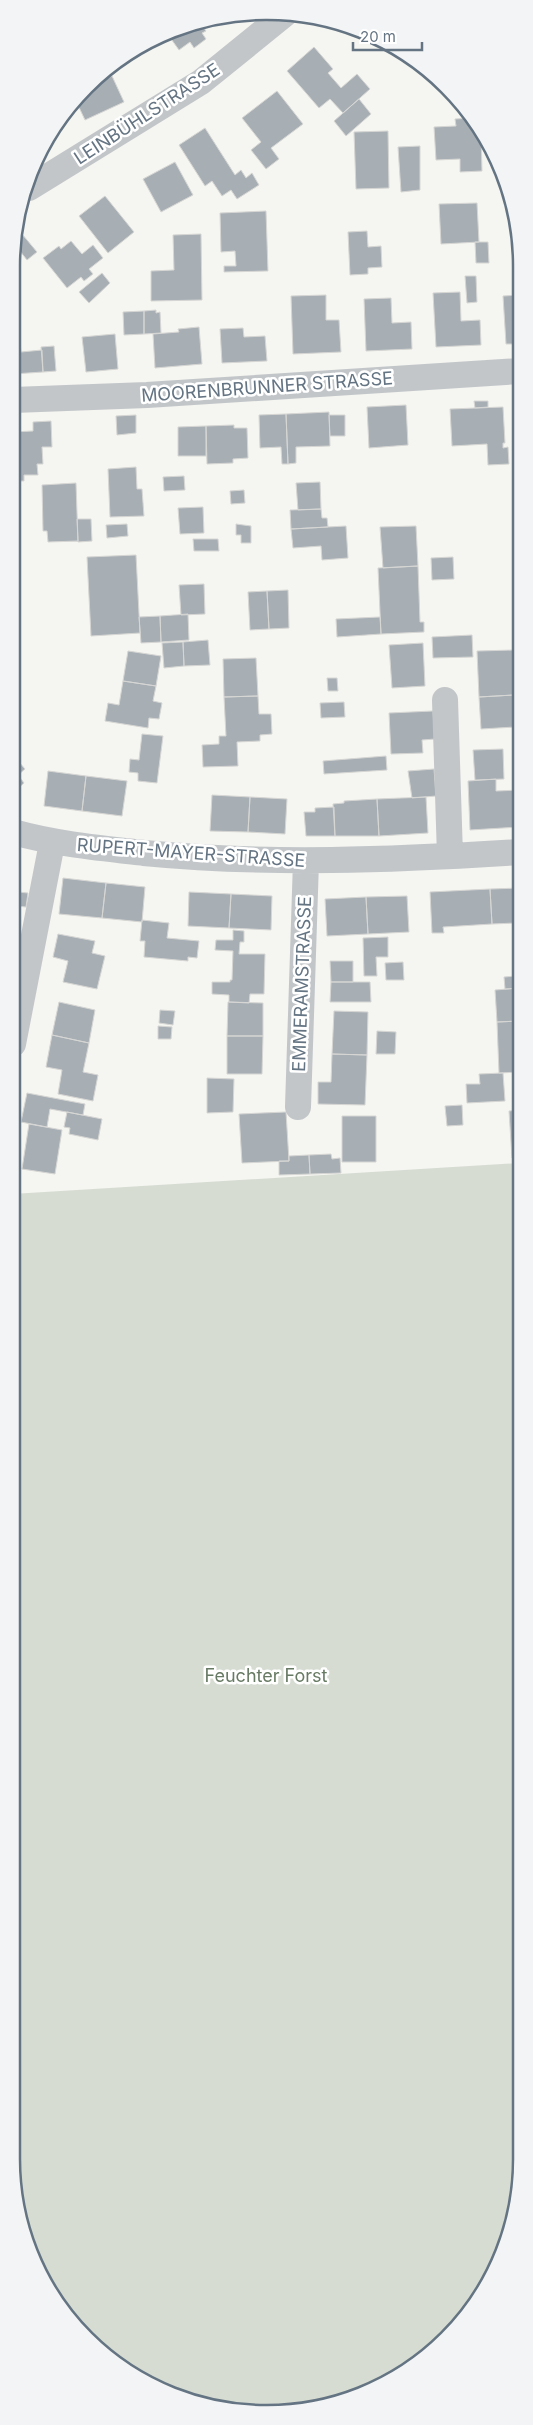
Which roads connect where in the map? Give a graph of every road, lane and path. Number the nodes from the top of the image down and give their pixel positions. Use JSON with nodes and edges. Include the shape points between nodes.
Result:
{"nodes":[{"id":1,"x":277,"y":21,"type":"edge"},
{"id":2,"x":34,"y":185,"type":"edge"},
{"id":3,"x":513,"y":371,"type":"edge"},
{"id":4,"x":20,"y":400,"type":"edge"},
{"id":5,"x":445,"y":700,"type":"dead end"},
{"id":6,"x":20,"y":834,"type":"edge"},
{"id":7,"x":52,"y":843,"type":"junction"},
{"id":8,"x":513,"y":852,"type":"edge"},
{"id":9,"x":450,"y":856,"type":"junction"},
{"id":10,"x":306,"y":861,"type":"junction"},
{"id":11,"x":20,"y":1004,"type":"edge"},
{"id":12,"x":298,"y":1107,"type":"dead end"}],
"edges":[{"from":1,"to":2,"type":"street","name":"LEINBÜHLSTRASSE","via":[[201,82]]},
{"from":3,"to":4,"type":"street","name":"MOORENBRUNNER STRASSE","via":[[147,395]]},
{"from":5,"to":9,"type":"street"},
{"from":6,"to":7,"type":"street","name":"RUPERT-MAYER-STRASSE"},
{"from":7,"to":10,"type":"street","name":"RUPERT-MAYER-STRASSE","via":[[168,855]]},
{"from":7,"to":11,"type":"street"},
{"from":8,"to":9,"type":"street","name":"RUPERT-MAYER-STRASSE"},
{"from":9,"to":10,"type":"street","name":"RUPERT-MAYER-STRASSE"},
{"from":10,"to":12,"type":"street","name":"EMMERAMSTRASSE"}]}
